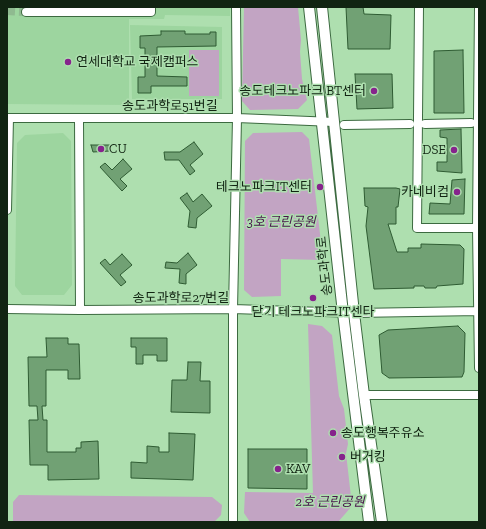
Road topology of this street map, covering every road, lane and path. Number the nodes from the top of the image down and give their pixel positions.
1 (151, 7) edge
2 (236, 7) edge
3 (309, 7) edge
4 (322, 7) edge
5 (419, 7) edge
6 (479, 7) edge
7 (26, 12) tunnel mouth
8 (8, 118) edge
9 (79, 118) junction
10 (237, 118) junction
11 (322, 121) junction
12 (334, 122) junction
13 (471, 123) dead end
14 (410, 124) dead end
15 (425, 124) dead end
16 (344, 125) dead end
17 (7, 210) edge
18 (478, 228) edge
19 (7, 309) edge
20 (233, 309) junction
21 (80, 310) junction
22 (479, 311) edge
23 (343, 312) junction
24 (354, 313) junction
25 (479, 368) edge
26 (364, 395) junction
27 (479, 395) edge
28 (233, 522) edge
29 (369, 522) edge
30 (382, 522) edge

1 - 7 street
2 - 10 street
3 - 11 main road, 송도과학로
4 - 12 main road, 송도과학로
5 - 18 street
6 - 18 street
8 - 9 street, 송도과학로51번길
8 - 17 street
9 - 10 street, 송도과학로51번길
9 - 21 street
10 - 11 street, 송도과학로51번길
10 - 20 street
11 - 12 street, 송도과학로51번길
11 - 23 main road, 송도과학로
12 - 24 main road, 송도과학로
13 - 15 street
14 - 16 street
18 - 22 street
19 - 21 street, 송도과학로27번길
20 - 21 street, 송도과학로27번길
20 - 23 street, 송도과학로27번길
20 - 28 street
22 - 24 street, 송도과학로27번길
22 - 25 street
23 - 24 street, 송도과학로27번길
23 - 29 main road, 송도과학로
24 - 26 main road, 송도과학로
26 - 27 street
26 - 30 main road, 송도과학로

